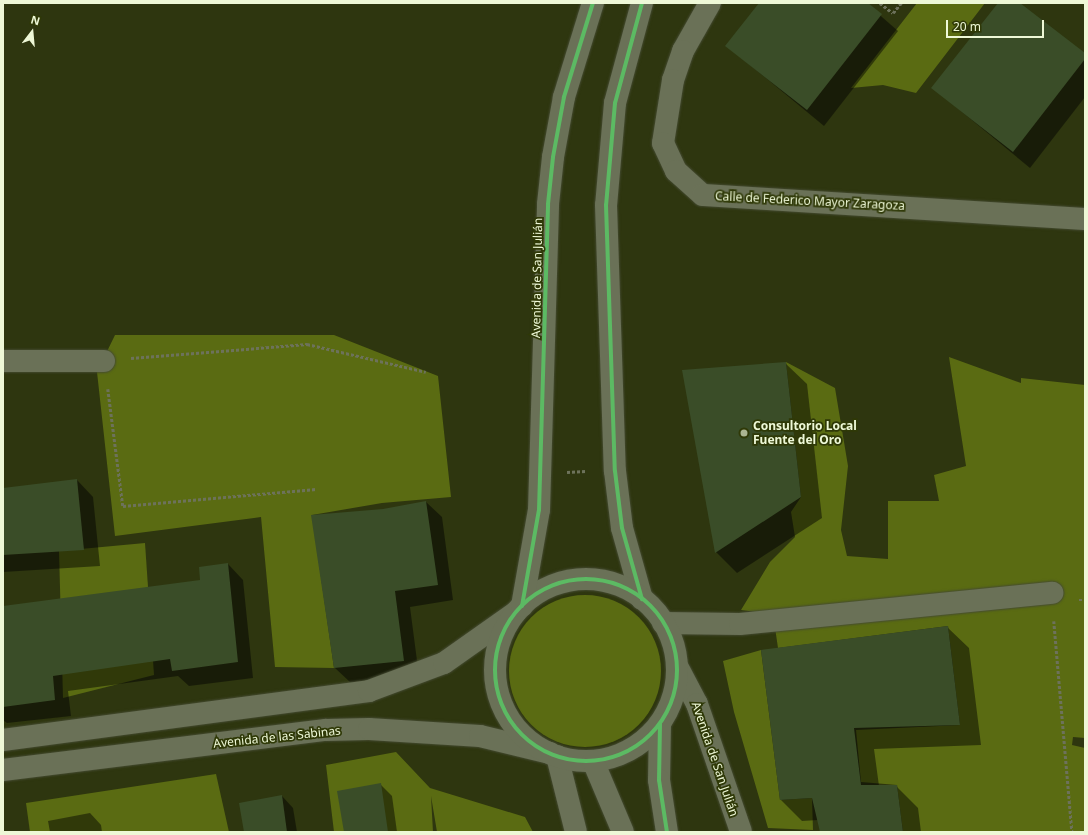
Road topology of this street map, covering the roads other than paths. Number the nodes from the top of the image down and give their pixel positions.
1 (593, 3) edge
2 (642, 3) edge
3 (710, 3) edge
4 (1085, 219) edge
5 (3, 361) edge
6 (104, 361) road end
7 (1052, 593) road end
8 (642, 599) junction
9 (519, 609) junction
10 (663, 623) junction
11 (677, 666) junction
12 (660, 724) junction
13 (3, 740) edge
14 (554, 755) junction
15 (593, 761) junction
16 (3, 770) edge
17 (576, 832) edge
18 (623, 832) edge
19 (667, 832) edge
20 (741, 832) edge

1 - 9 street, Avenida de San Julián
2 - 8 street
3 - 4 street, Calle de Federico Mayor Zaragoza
5 - 6 street
7 - 10 street
8 - 9 street
8 - 10 street
9 - 13 street
9 - 14 street, Avenida de San Julián
10 - 11 street
11 - 12 street
11 - 20 street, Avenida de San Julián
12 - 15 street, Avenida de las Sabinas
12 - 19 street
14 - 15 street, Avenida de las Sabinas
14 - 16 street, Avenida de las Sabinas
14 - 17 street
15 - 18 street

